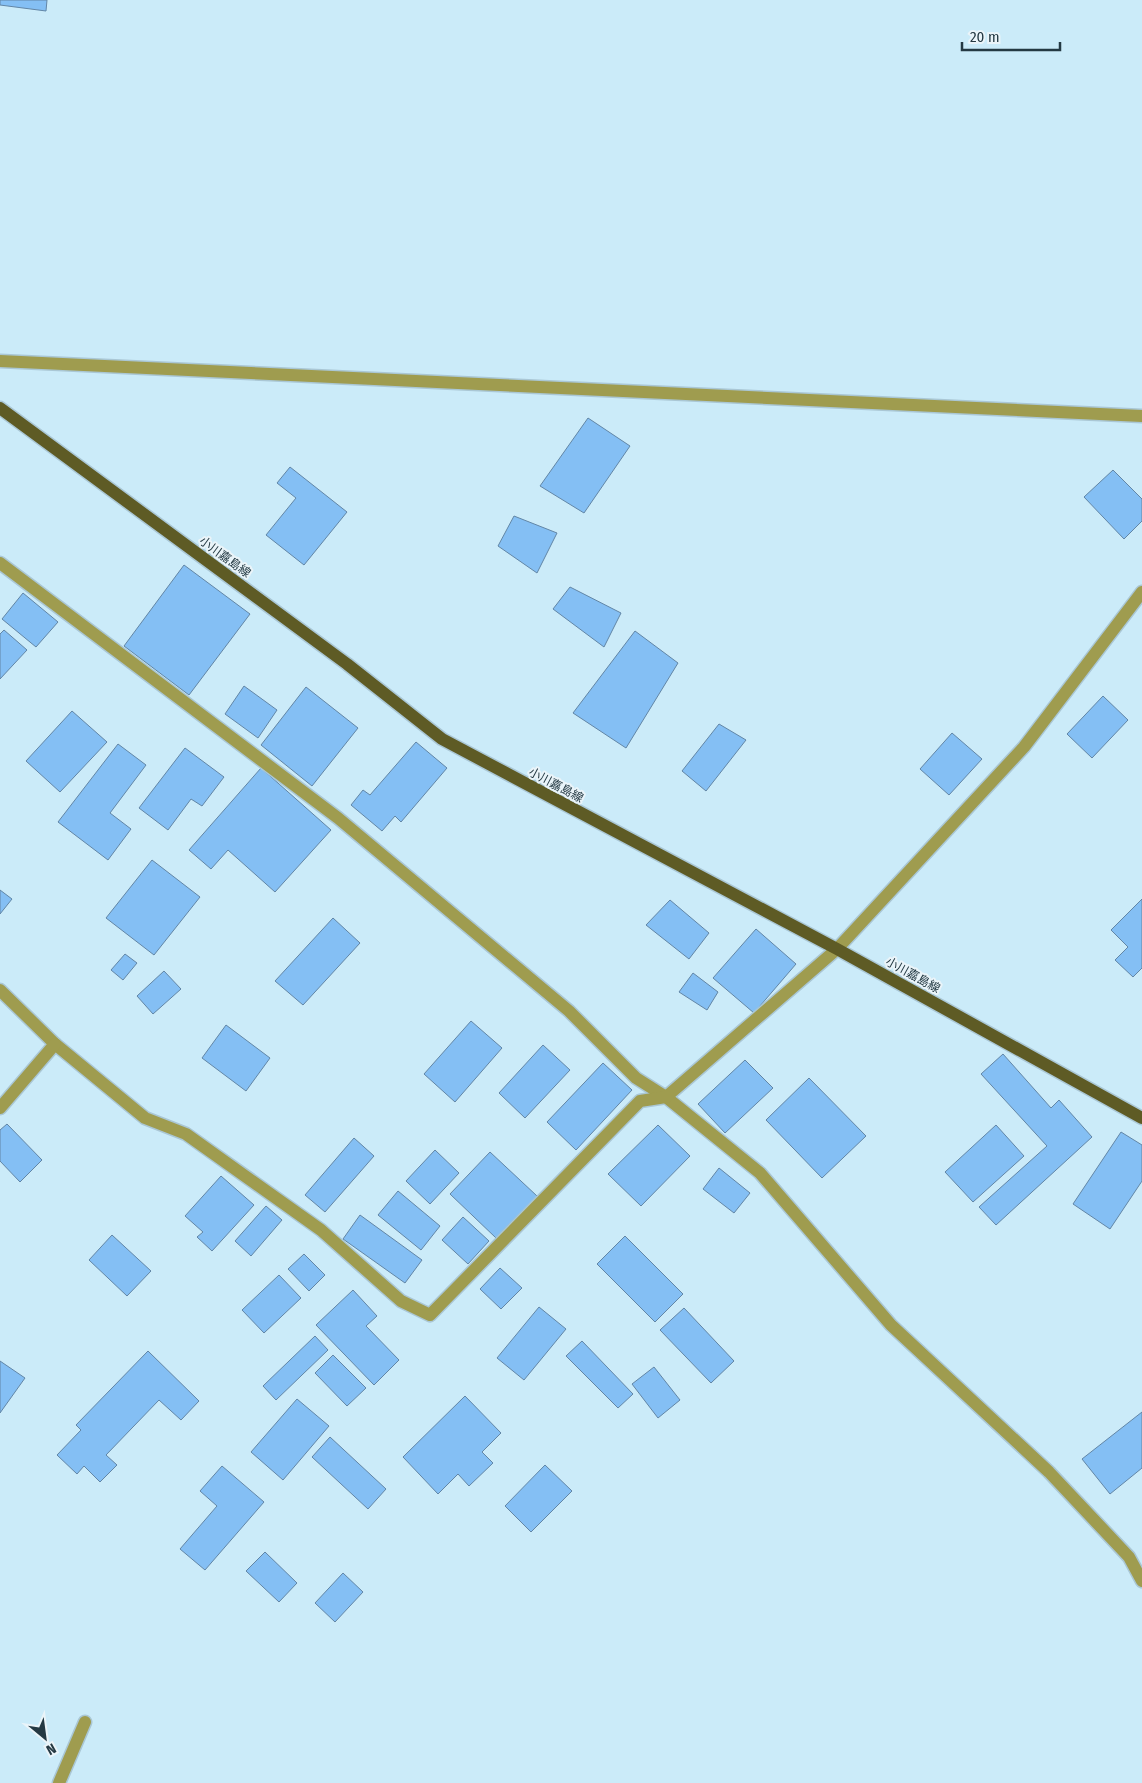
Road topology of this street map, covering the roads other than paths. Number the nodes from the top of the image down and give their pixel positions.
1 (0, 361) edge
2 (0, 408) edge
3 (1142, 416) edge
4 (0, 563) edge
5 (1142, 592) edge
6 (837, 949) junction
7 (0, 990) edge
8 (55, 1044) junction
9 (666, 1097) junction
10 (0, 1108) edge
11 (1142, 1118) edge
12 (1142, 1582) edge
13 (85, 1722) dead end
14 (59, 1783) edge

1 - 3 street
2 - 6 main road, 小川嘉島線
4 - 9 street
5 - 6 street
6 - 9 street
6 - 11 main road, 小川嘉島線
7 - 8 street
8 - 9 street
8 - 10 street
9 - 12 street
13 - 14 street

